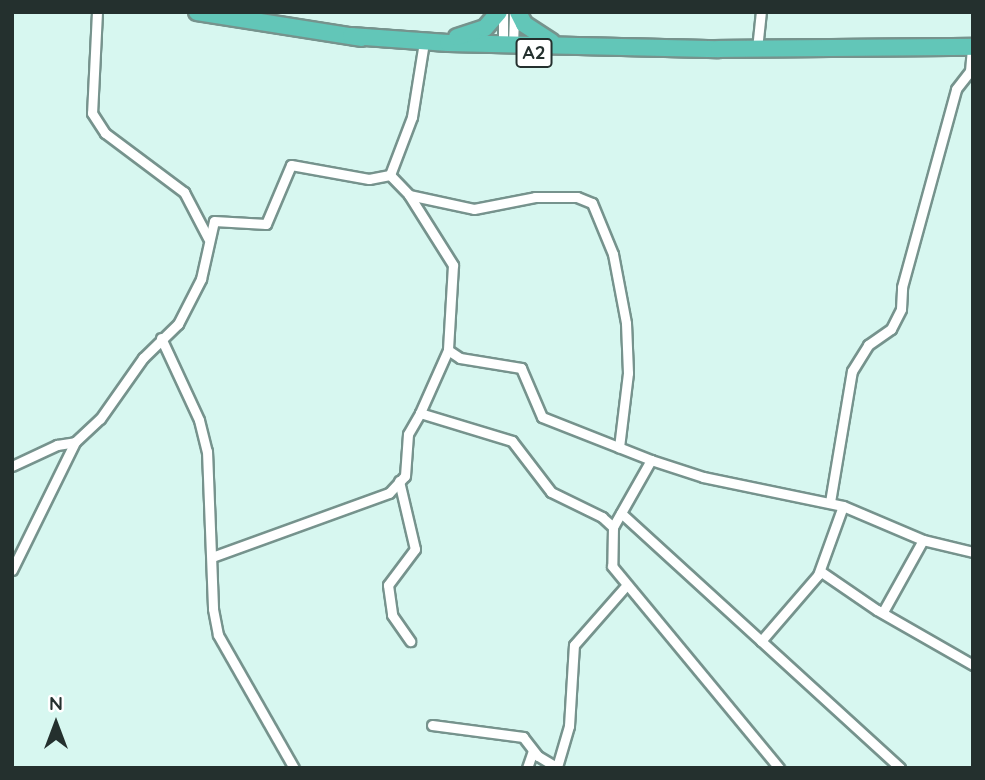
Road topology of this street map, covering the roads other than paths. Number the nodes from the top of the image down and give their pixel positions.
1 (97, 12) edge
2 (197, 12) edge
3 (501, 12) edge
4 (516, 12) edge
5 (761, 12) edge
6 (555, 44) junction
7 (423, 45) junction
8 (972, 47) edge
9 (508, 48) junction
10 (719, 49) junction
11 (757, 49) junction
12 (390, 175) junction
13 (409, 195) junction
14 (208, 238) junction
15 (161, 338) junction
16 (448, 350) junction
17 (420, 414) junction
18 (75, 442) junction
19 (619, 447) junction
20 (651, 460) junction
21 (12, 466) edge
22 (400, 481) junction
23 (830, 502) junction
24 (843, 506) junction
25 (621, 513) junction
26 (613, 527) junction
27 (923, 540) junction
28 (973, 552) edge
29 (212, 557) junction
30 (12, 570) edge
31 (820, 571) junction
32 (625, 587) junction
33 (884, 610) junction
34 (410, 641) dead end
35 (761, 641) junction
36 (973, 665) edge
37 (432, 725) dead end
38 (533, 751) junction
39 (294, 768) edge
40 (527, 768) edge
41 (558, 768) edge
42 (779, 768) edge
43 (900, 768) edge

1 - 14 street
2 - 7 highway, A2
3 - 7 highway
3 - 9 street
4 - 6 highway
4 - 9 street
5 - 11 street
6 - 9 highway, A2
6 - 10 highway, A2
7 - 9 highway, A2
7 - 12 street
8 - 11 highway, A2
8 - 23 street
9 - 10 highway, A2
10 - 11 highway, A2
12 - 13 street
12 - 14 street
13 - 16 street
13 - 19 street
14 - 15 street
15 - 18 street
15 - 29 street
16 - 17 street
16 - 19 street
17 - 22 street
17 - 26 street
18 - 21 street
18 - 30 street
19 - 20 street
20 - 23 street
20 - 25 street
22 - 29 street
22 - 34 street
23 - 24 street
24 - 27 street
24 - 31 street
25 - 26 street
25 - 35 street
26 - 32 street
27 - 28 street
27 - 33 street
29 - 39 street
31 - 33 street
31 - 35 street
32 - 41 street
32 - 42 street
33 - 36 street
35 - 43 street
37 - 38 street
38 - 40 street
38 - 41 street

